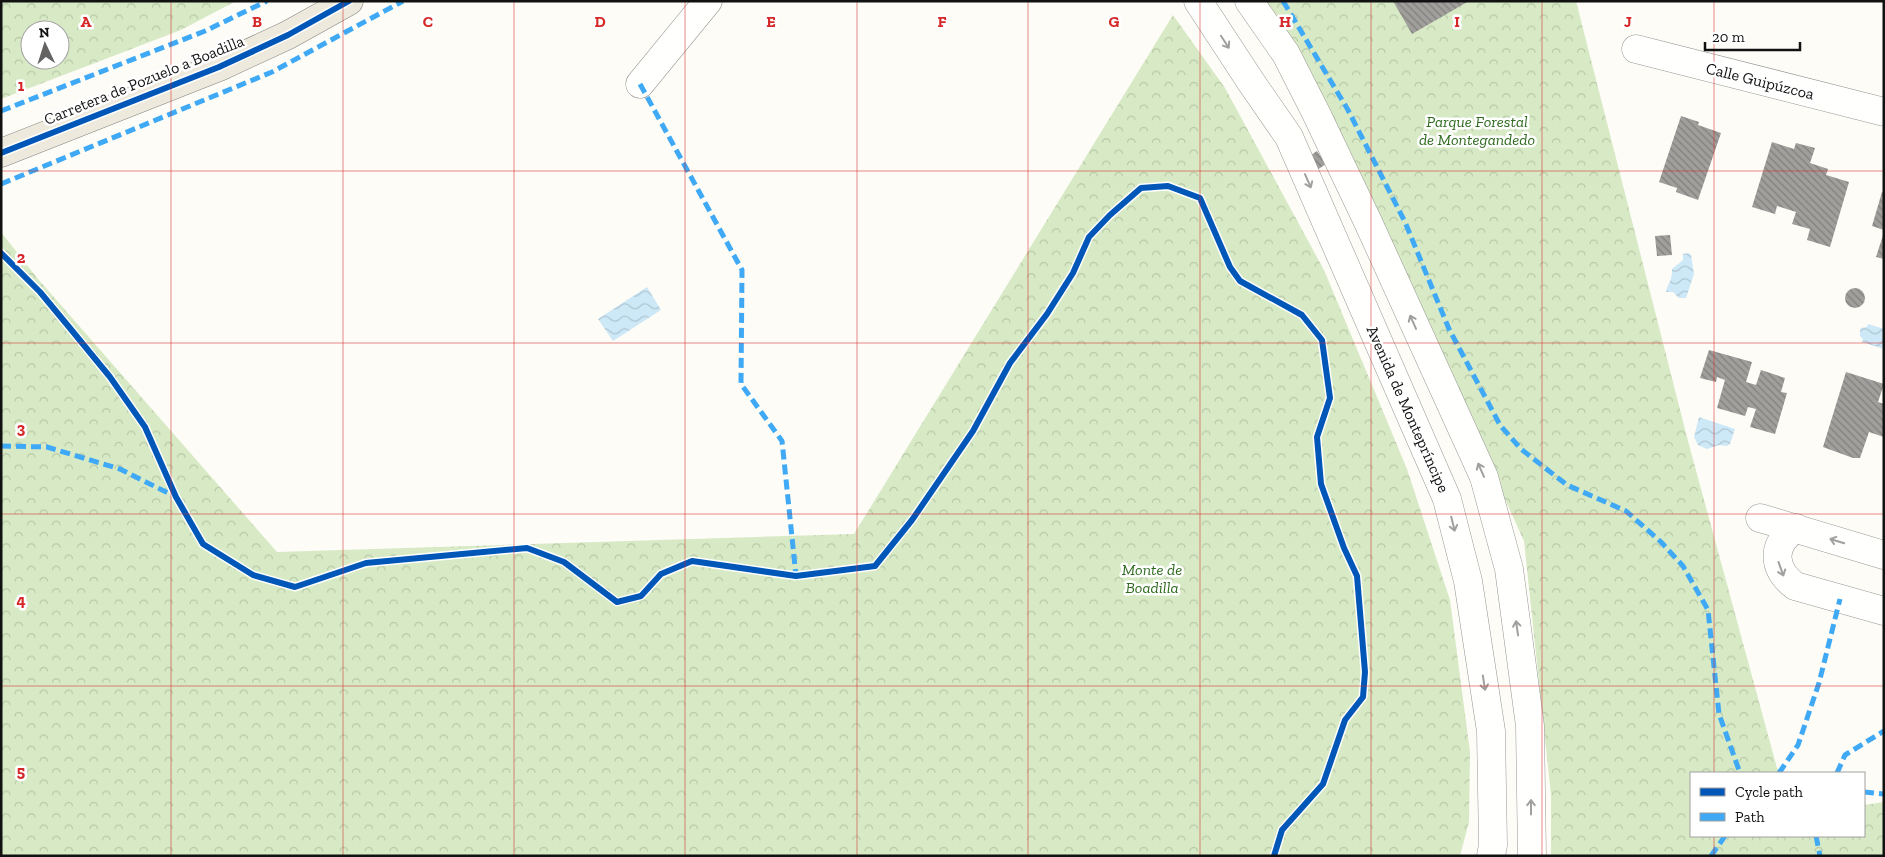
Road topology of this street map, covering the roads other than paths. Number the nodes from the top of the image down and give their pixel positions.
1 (349, 1) edge
2 (708, 1) edge
3 (1198, 1) edge
4 (1249, 1) edge
5 (1636, 49) dead end
6 (640, 84) dead end
7 (1884, 112) edge
8 (1, 153) edge
9 (1760, 518) dead end
10 (1796, 528) junction
11 (1884, 555) edge
12 (1884, 611) edge
13 (1491, 856) edge
14 (1532, 856) edge

1 - 8 main road, Carretera de Pozuelo a Boadilla
2 - 6 street
3 -> 13 street, Avenida de Montepríncipe
14 -> 4 street
5 - 7 street, Calle Guipúzcoa
9 - 10 street
11 -> 10 street
10 -> 12 street

